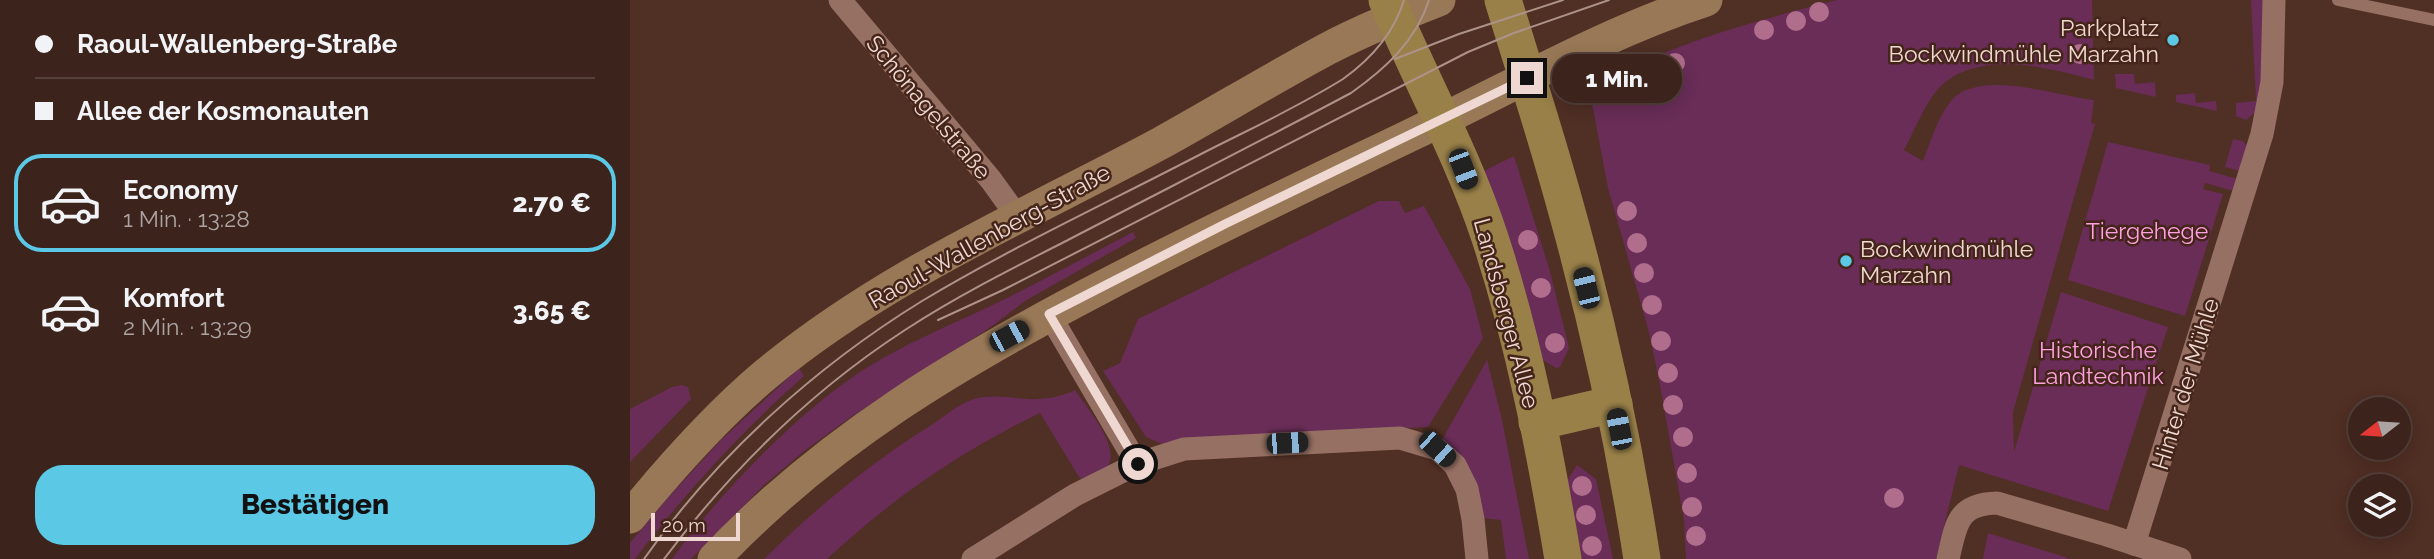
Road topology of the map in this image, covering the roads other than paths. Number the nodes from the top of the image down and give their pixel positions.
1 (840, 0) edge
2 (1439, 0) edge
3 (1503, 0) edge
4 (1706, 0) edge
5 (2274, 0) edge
6 (2338, 0) edge
7 (1391, 9) edge
8 (2434, 20) edge
9 (1527, 78) junction
10 (1442, 120) junction
11 (1017, 216) junction
12 (1049, 314) junction
13 (1614, 404) junction
14 (1537, 422) junction
15 (1138, 464) junction
16 (630, 517) edge
17 (2134, 544) junction
18 (714, 559) edge
19 (973, 559) edge
20 (1477, 559) edge
21 (1563, 559) edge
22 (1642, 559) edge
23 (1948, 559) edge
24 (2180, 559) edge

1 - 11 street, Schönagelstraße
2 - 7 main road, Raoul-Wallenberg-Straße
3 - 9 main road
4 - 9 main road
5 - 17 street, Hinter der Mühle
6 - 8 lane
7 - 10 main road, Landsberger Allee
7 - 11 main road, Raoul-Wallenberg-Straße
9 - 10 main road
9 - 13 main road
10 - 12 main road
10 - 14 main road, Landsberger Allee
11 - 16 main road, Raoul-Wallenberg-Straße
12 - 15 street
12 - 18 main road
13 - 14 main road
13 - 22 main road
14 - 21 main road, Landsberger Allee
15 - 19 street
15 - 20 street
17 - 23 street
17 - 24 street

